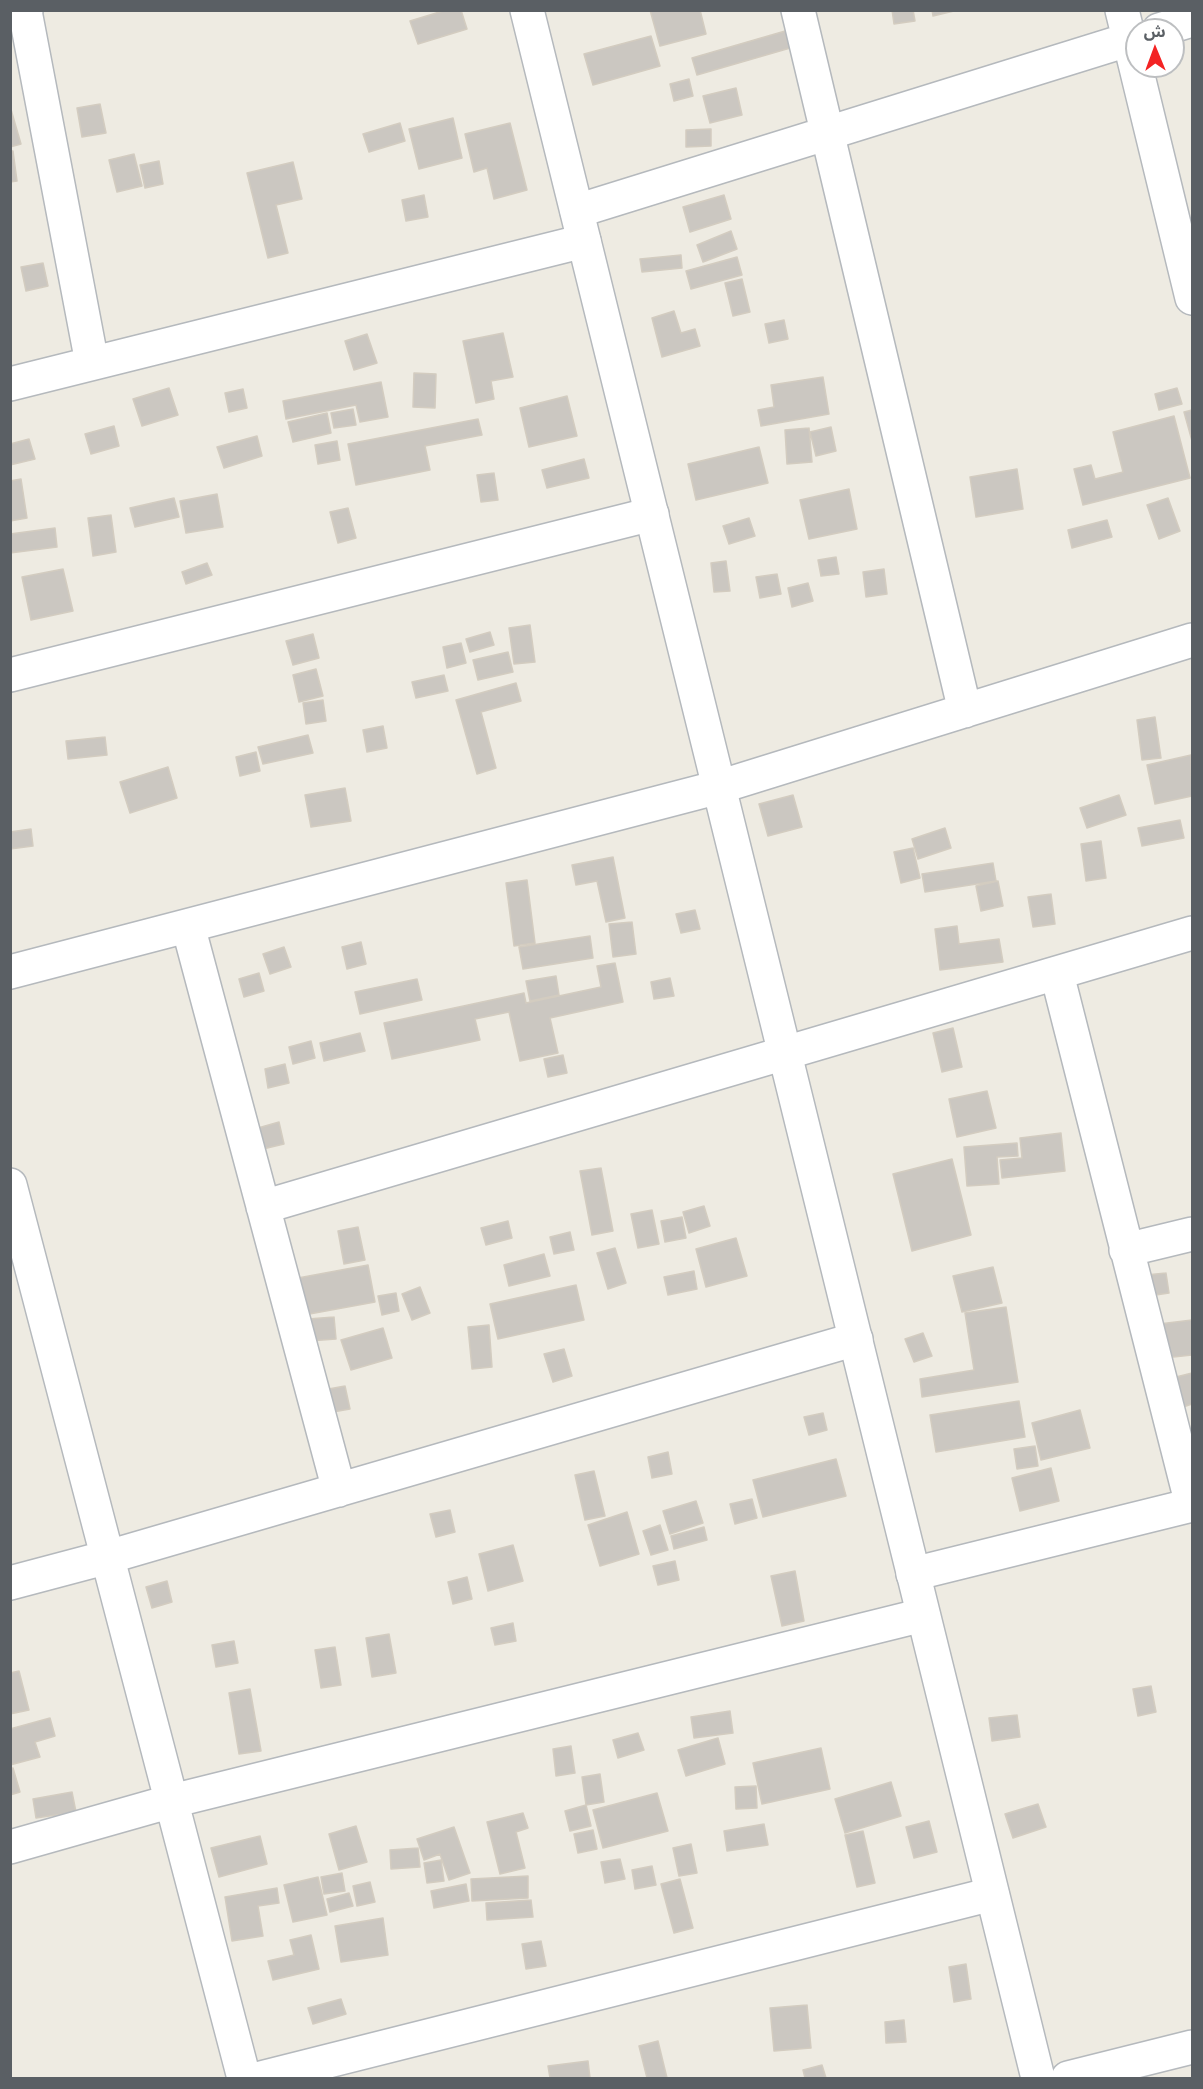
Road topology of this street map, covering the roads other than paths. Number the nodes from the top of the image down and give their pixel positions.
1 (527, 10) edge
2 (798, 10) edge
3 (26, 11) edge
4 (10, 14) edge
5 (1125, 33) edge
6 (1147, 78) edge
7 (827, 132) junction
8 (581, 226) junction
9 (1192, 298) edge
10 (92, 363) junction
11 (10, 384) edge
12 (652, 514) junction
13 (1192, 640) edge
14 (10, 675) edge
15 (965, 711) junction
16 (719, 787) junction
17 (188, 926) junction
18 (1192, 933) edge
19 (10, 972) edge
20 (1057, 974) junction
21 (785, 1055) junction
22 (10, 1185) edge
23 (263, 1207) junction
24 (1192, 1234) edge
25 (1126, 1250) junction
26 (22, 1274) edge
27 (856, 1339) junction
28 (339, 1490) junction
29 (1192, 1505) edge
30 (108, 1557) junction
31 (913, 1574) junction
32 (10, 1583) edge
33 (923, 1615) junction
34 (172, 1801) junction
35 (10, 1847) edge
36 (992, 1894) junction
37 (1192, 2047) edge
38 (244, 2079) edge
39 (261, 2079) edge
40 (1038, 2079) edge
41 (1068, 2079) edge

1 - 8 street
2 - 7 street
3 - 4 street
3 - 10 street
5 - 7 street
6 - 9 street
7 - 8 street
7 - 15 street
8 - 10 street
8 - 12 street
10 - 11 street
12 - 14 street
12 - 16 street
13 - 15 street
15 - 16 street
16 - 17 street
16 - 21 street
17 - 19 street
17 - 23 street
18 - 20 street
20 - 21 street
20 - 25 street
21 - 23 street
21 - 27 street
22 - 26 street
23 - 28 street
24 - 25 street
25 - 29 street
26 - 30 street
27 - 28 street
27 - 31 street
28 - 30 street
29 - 31 street
30 - 32 street
30 - 34 street
31 - 33 street
33 - 34 street
33 - 36 street
34 - 35 street
34 - 38 street
36 - 39 street
36 - 40 street
37 - 41 street

